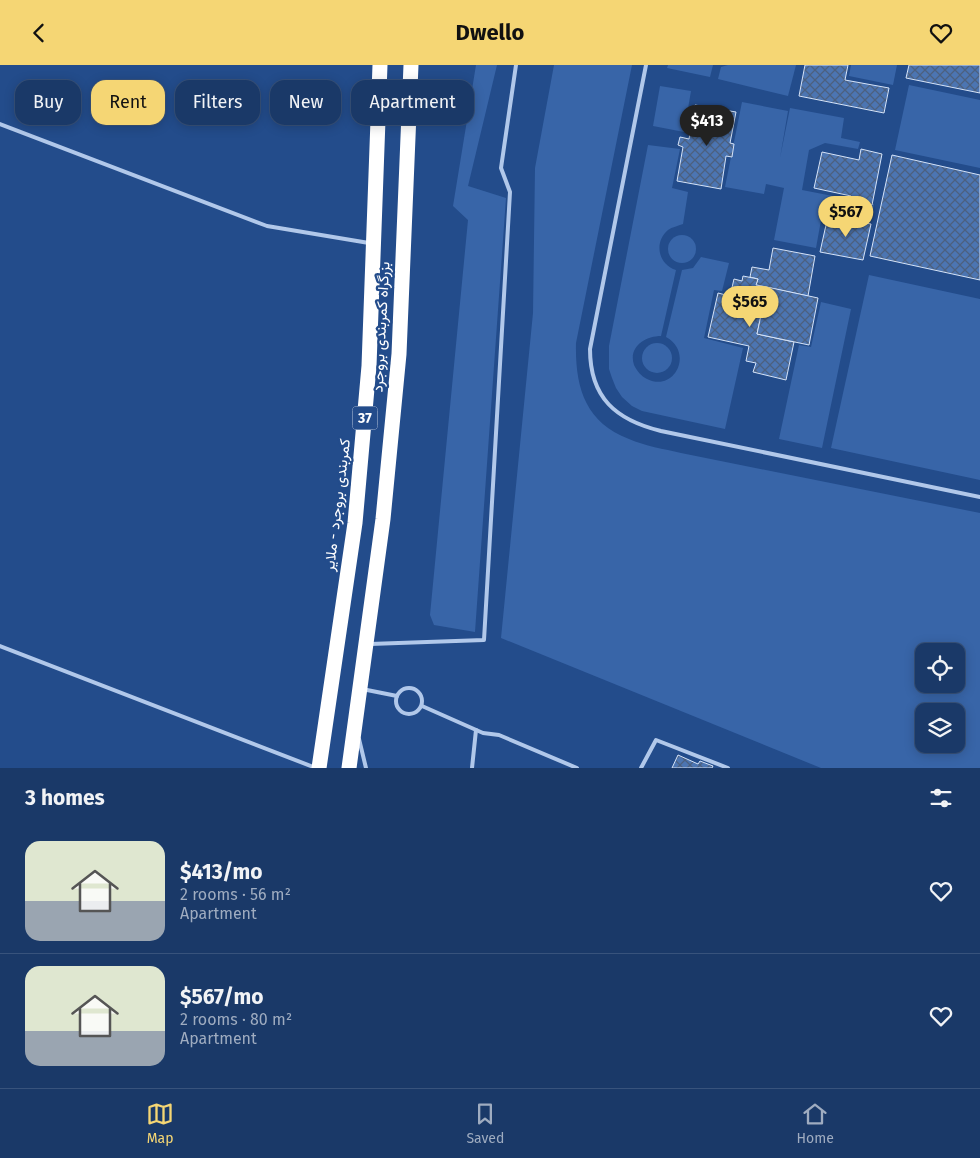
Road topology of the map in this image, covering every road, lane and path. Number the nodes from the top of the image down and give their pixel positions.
1 (380, 65) edge
2 (411, 65) edge
3 (516, 65) edge
4 (646, 65) edge
5 (0, 124) edge
6 (374, 244) junction
7 (980, 497) edge
8 (366, 645) junction
9 (0, 646) edge
10 (360, 689) junction
11 (397, 696) junction
12 (422, 706) junction
13 (355, 724) junction
14 (476, 730) junction
15 (318, 768) edge
16 (349, 768) edge
17 (366, 768) edge
18 (472, 768) edge
19 (578, 768) edge
20 (641, 768) edge
21 (728, 768) edge

1 - 6 highway, کمربندی بروجرد - ملایر / 37
2 - 8 highway, بزرگراه کمربندی بروجرد / 37
3 - 8 lane
4 - 7 lane
5 - 6 lane
6 - 15 highway, کمربندی بروجرد - ملایر / 37
8 - 10 highway, بزرگراه کمربندی بروجرد / 37
9 - 15 lane
10 - 11 lane
10 - 13 highway, بزرگراه کمربندی بروجرد / 37
11 - 12 lane
11 - 12 lane
12 - 14 lane
13 - 16 highway, بزرگراه کمربندی بروجرد / 37
13 - 17 lane
14 - 18 lane
14 - 19 lane
20 - 21 lane

